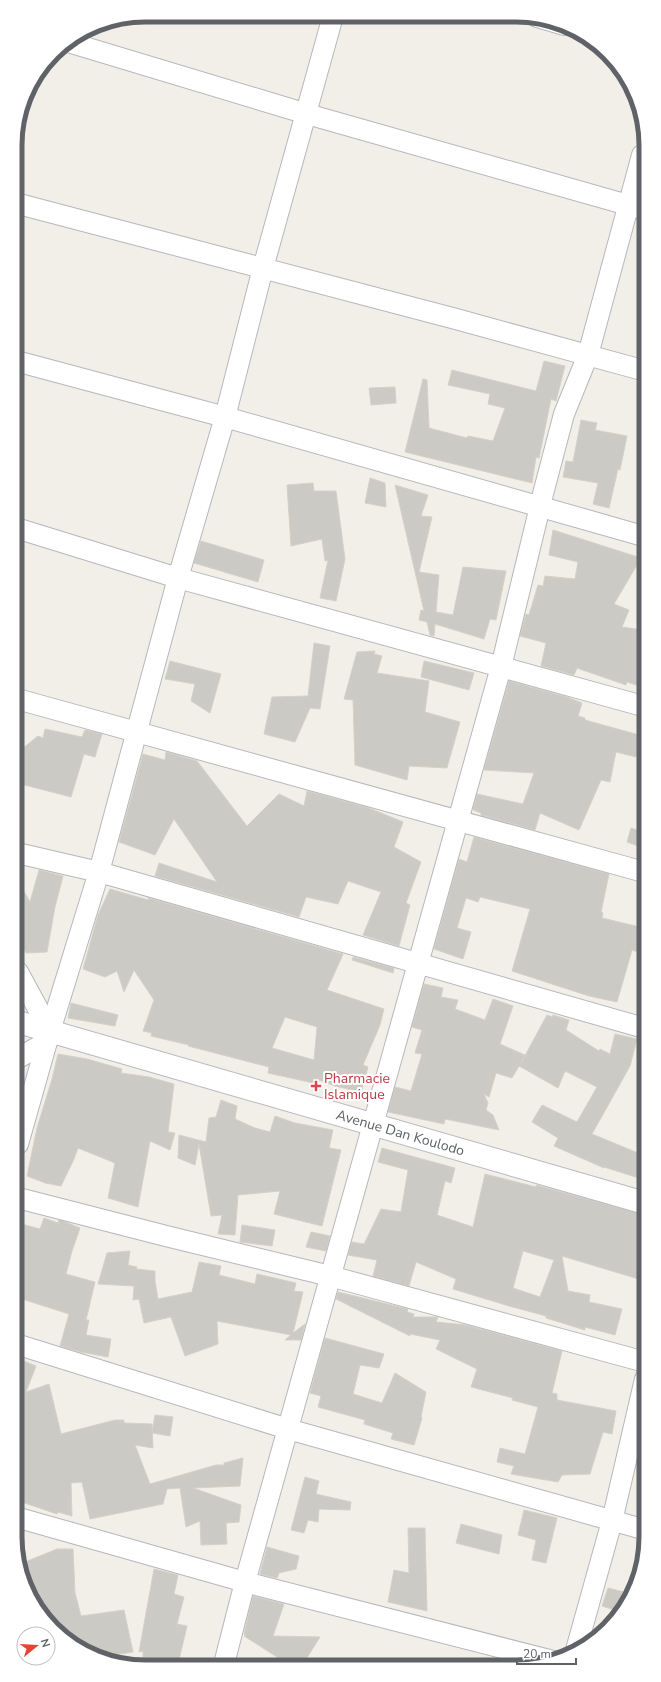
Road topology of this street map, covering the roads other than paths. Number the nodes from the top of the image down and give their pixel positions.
1 (331, 22) edge
2 (75, 44) edge
3 (306, 114) junction
4 (639, 177) edge
5 (22, 204) edge
6 (635, 207) edge
7 (263, 268) junction
8 (588, 355) junction
9 (22, 363) edge
10 (639, 369) edge
11 (225, 417) junction
12 (540, 507) junction
13 (22, 530) edge
14 (639, 535) edge
15 (178, 578) junction
16 (501, 667) junction
17 (22, 700) edge
18 (639, 705) edge
19 (137, 732) junction
20 (457, 821) junction
21 (22, 854) edge
22 (639, 871) edge
23 (99, 872) junction
24 (418, 962) junction
25 (22, 980) edge
26 (22, 1024) edge
27 (639, 1027) edge
28 (49, 1037) junction
29 (22, 1055) edge
30 (373, 1125) junction
31 (22, 1130) edge
32 (22, 1199) edge
33 (639, 1201) edge
34 (330, 1276) junction
35 (22, 1346) edge
36 (639, 1360) edge
37 (639, 1405) edge
38 (288, 1429) junction
39 (22, 1519) edge
40 (612, 1521) junction
41 (639, 1528) edge
42 (245, 1582) junction
43 (578, 1642) edge
44 (540, 1658) edge
45 (225, 1660) edge

1 - 3 street
2 - 3 street
3 - 6 street
3 - 7 street
4 - 6 street
5 - 7 street
6 - 8 street
7 - 8 street
7 - 11 street
8 - 10 street
8 - 12 street
9 - 11 street
11 - 12 street
11 - 15 street
12 - 14 street
12 - 16 street
13 - 15 street
15 - 16 street
15 - 19 street
16 - 18 street
16 - 20 street
17 - 19 street
19 - 20 street
19 - 23 street
20 - 22 street
20 - 24 street
21 - 23 street
23 - 24 street
23 - 28 street
24 - 27 street
24 - 30 street
25 - 28 street
26 - 28 street, Avenue Dan Koulodo
28 - 29 street
28 - 30 street, Avenue Dan Koulodo
28 - 31 street
30 - 33 street, Avenue Dan Koulodo
30 - 34 street
32 - 34 street
34 - 36 street
34 - 38 street
35 - 38 street
37 - 40 street
38 - 40 street
38 - 42 street
39 - 42 street
40 - 41 street
40 - 43 street
42 - 44 street
42 - 45 street

